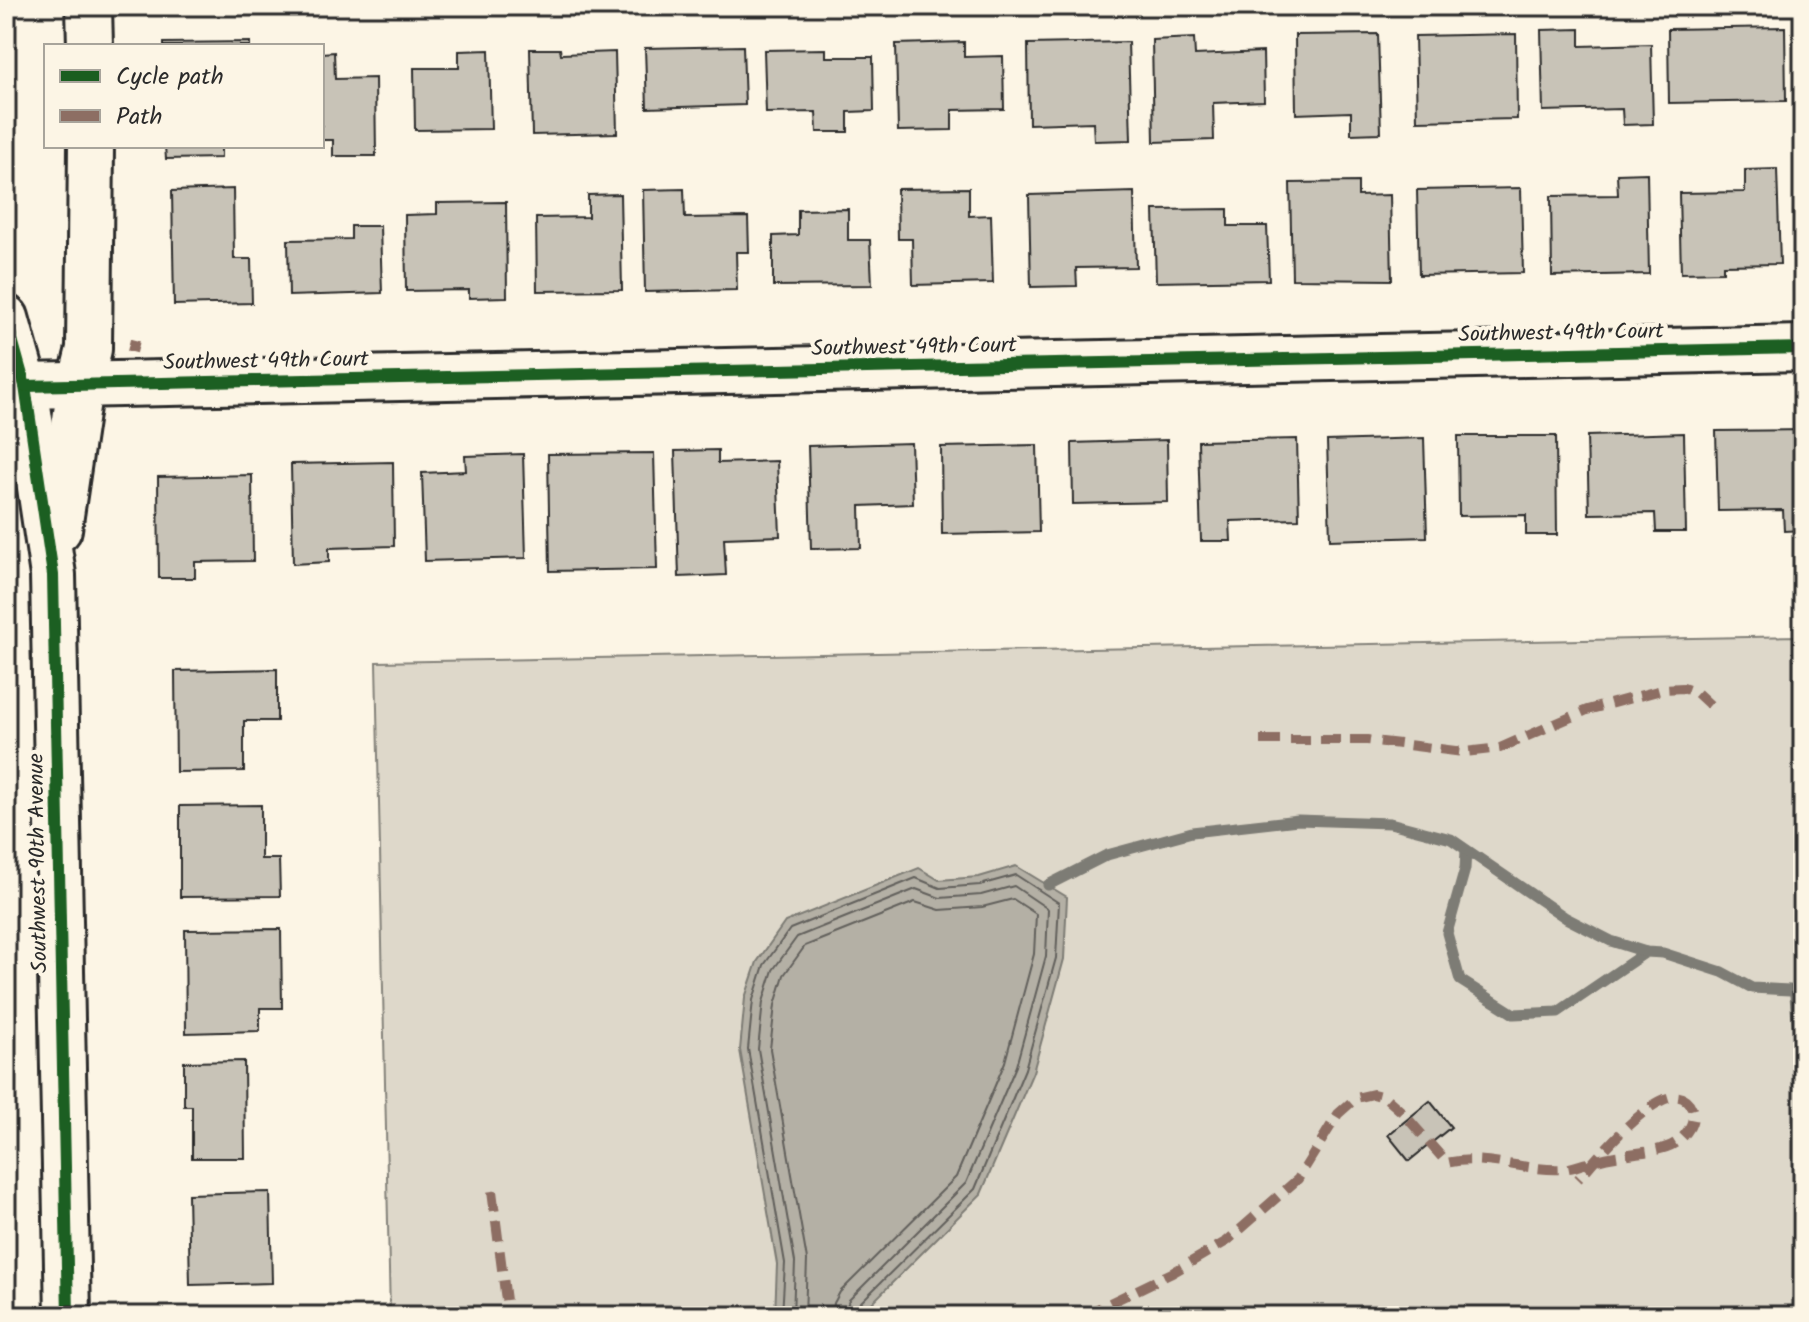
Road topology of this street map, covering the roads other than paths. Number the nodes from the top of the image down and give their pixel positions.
1 (89, 6) edge
2 (90, 44) edge
3 (91, 148) edge
4 (6, 318) edge
5 (1803, 348) edge
6 (25, 386) junction
7 (80, 386) junction
8 (53, 575) junction
9 (68, 1316) edge

1 - 2 street
3 - 7 street, Southwest 90th Avenue
4 - 6 street, Southwest 90th Avenue
5 - 7 street, Southwest 49th Court
6 - 7 street, Southwest 49th Court
6 - 8 street, Southwest 90th Avenue
7 - 8 street, Southwest 90th Avenue
8 - 9 street, Southwest 90th Avenue

